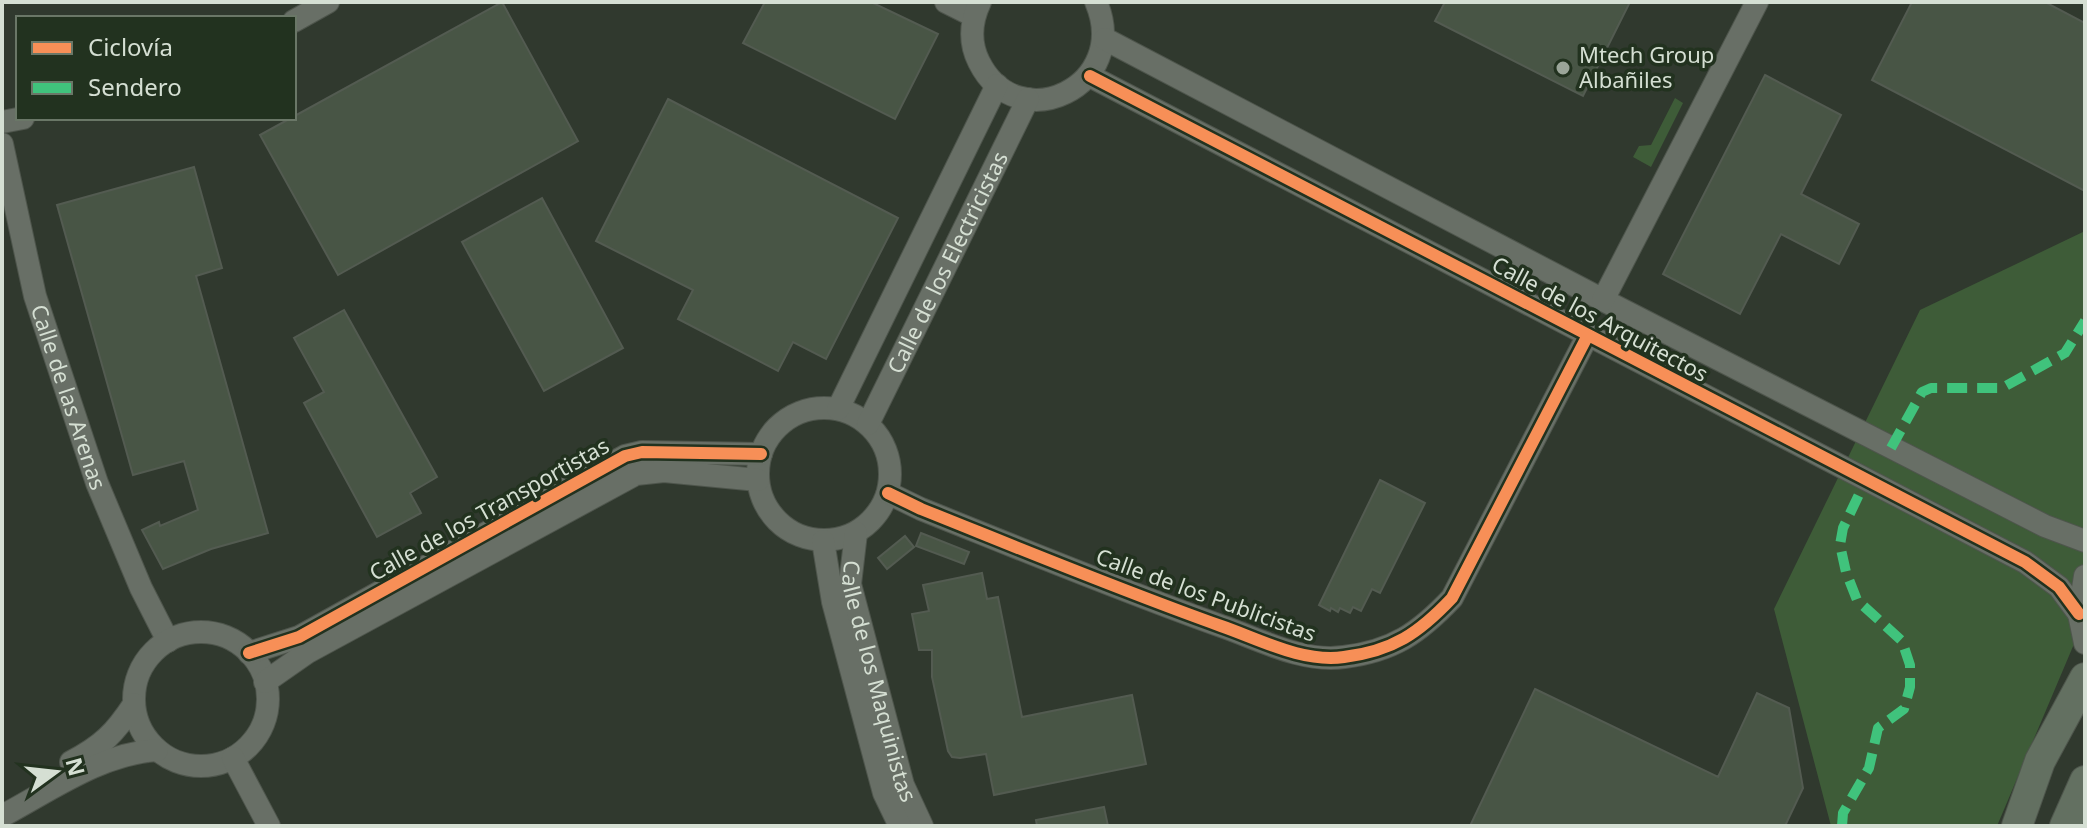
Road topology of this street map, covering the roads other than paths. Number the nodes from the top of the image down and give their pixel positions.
1 (328, 2) edge
2 (946, 2) edge
3 (1096, 2) edge
4 (1757, 2) edge
5 (977, 9) edge
6 (296, 20) edge
7 (1105, 39) junction
8 (1090, 76) junction
9 (997, 85) junction
10 (1028, 99) junction
11 (2, 144) edge
12 (1603, 300) junction
13 (1588, 335) junction
14 (838, 409) junction
15 (868, 424) junction
16 (761, 454) junction
17 (758, 480) junction
18 (888, 493) junction
19 (856, 533) junction
20 (823, 541) junction
21 (2085, 541) edge
22 (2085, 576) edge
23 (2079, 614) junction
24 (168, 641) junction
25 (2085, 643) edge
26 (249, 653) junction
27 (2085, 678) edge
28 (265, 682) junction
29 (134, 704) junction
30 (157, 750) junction
31 (233, 758) junction
32 (2085, 781) edge
33 (2, 799) edge
34 (2, 816) edge
35 (269, 826) edge
36 (900, 826) edge
37 (922, 826) edge
38 (2017, 826) edge
39 (2065, 826) edge

1 - 6 street
2 - 5 street
3 - 7 street
4 - 12 street
5 - 9 street
7 - 8 street
7 - 12 street, Calle de los Arquitectos
8 - 10 street
8 - 13 street, Calle de los Arquitectos
9 - 10 street
9 - 14 street, Calle de los Electricistas
10 - 15 street, Calle de los Electricistas
11 - 24 street, Calle de las Arenas
12 - 21 street, Calle de los Arquitectos
13 - 18 street, Calle de los Publicistas
13 - 23 street, Calle de los Arquitectos
14 - 15 street
14 - 16 street
15 - 18 street
16 - 17 street
16 - 26 street, Calle de los Transportistas
17 - 20 street
17 - 28 street, Calle de los Transportistas
18 - 19 street
19 - 20 street
19 - 37 street, Calle de los Maquinistas
20 - 36 street, Calle de los Maquinistas
22 - 23 street
23 - 25 street
24 - 26 street
24 - 29 street
26 - 28 street
27 - 38 highway
28 - 31 street
29 - 30 street
29 - 33 street
30 - 31 street
30 - 34 street
31 - 35 street
32 - 39 highway

